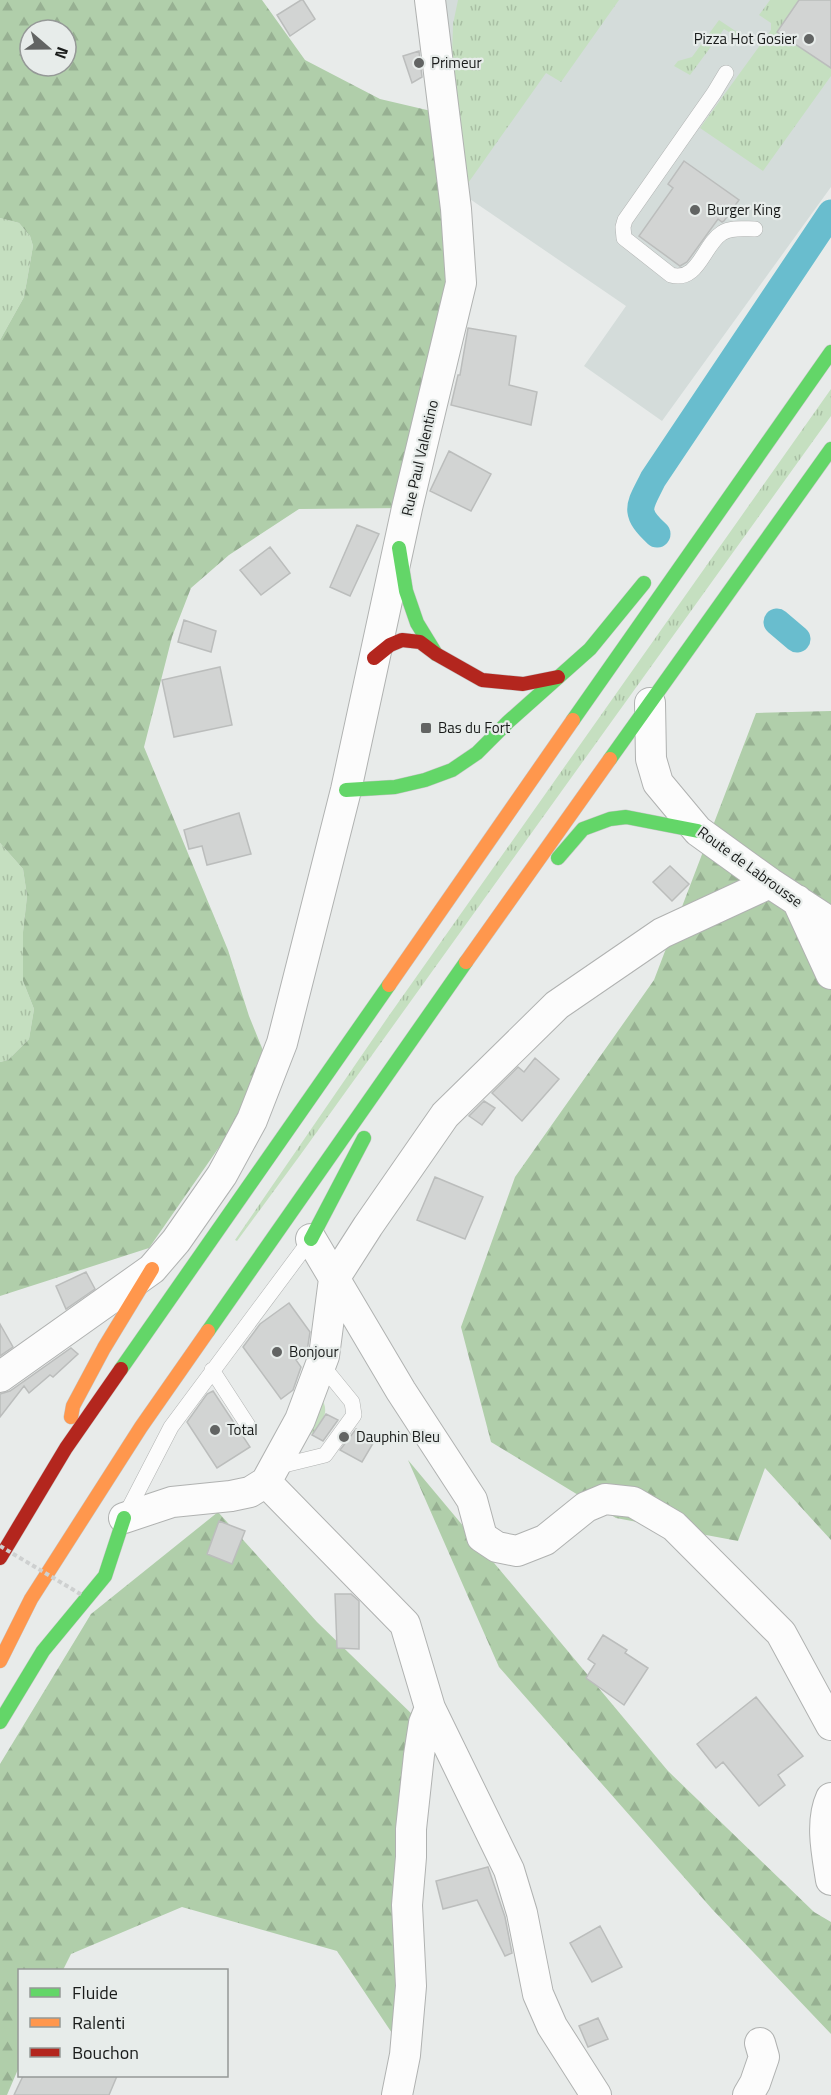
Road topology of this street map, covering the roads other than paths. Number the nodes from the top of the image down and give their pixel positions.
1 (430, 0) edge
2 (726, 72) dead end
3 (755, 230) dead end
4 (831, 352) edge
5 (778, 426) junction
6 (831, 449) edge
7 (696, 521) dead end
8 (399, 548) junction
9 (653, 573) dead end
10 (436, 654) junction
11 (374, 658) junction
12 (558, 677) junction
13 (650, 703) junction
14 (346, 790) junction
15 (698, 831) junction
16 (770, 883) junction
17 (797, 900) junction
18 (500, 913) junction
19 (831, 923) edge
20 (831, 974) edge
21 (446, 990) junction
22 (383, 1103) dead end
23 (372, 1124) dead end
24 (311, 1239) junction
25 (152, 1269) junction
26 (334, 1278) junction
27 (321, 1364) junction
28 (212, 1370) junction
29 (0, 1377) edge
30 (249, 1427) dead end
31 (66, 1448) junction
32 (271, 1474) junction
33 (124, 1518) junction
34 (0, 1558) edge
35 (0, 1660) edge
36 (430, 1707) junction
37 (0, 1722) edge
38 (831, 1725) edge
39 (831, 1798) edge
40 (831, 1880) edge
41 (760, 2043) dead end
42 (397, 2095) edge
43 (596, 2095) edge
44 (748, 2095) edge

1 - 8 street, Rue Paul Valentino
2 - 3 lane
4 - 5 highway
5 - 7 highway
5 - 31 highway
6 - 13 highway
8 - 10 highway
8 - 11 street, Rue Paul Valentino
9 - 12 highway
10 - 11 highway
10 - 12 highway
11 - 14 street, Rue Paul Valentino
12 - 14 highway
13 - 15 street, Route de Labrousse
13 - 18 highway
14 - 25 street, Rue Paul Valentino
15 - 16 street, Route de Labrousse
15 - 18 highway
16 - 17 street, Route de Labrousse
16 - 26 street
17 - 19 street, Route de Labrousse
17 - 20 street
18 - 21 highway
21 - 22 highway
21 - 35 highway
23 - 24 highway
24 - 26 street
24 - 28 lane
25 - 29 street, Rue Paul Valentino
25 - 31 highway
26 - 27 street
26 - 38 street
27 - 32 street
27 - 32 lane
28 - 30 lane
28 - 33 lane
31 - 34 highway
32 - 33 street
32 - 36 street
33 - 37 highway
36 - 42 street
36 - 43 street
39 - 40 street
41 - 44 street

